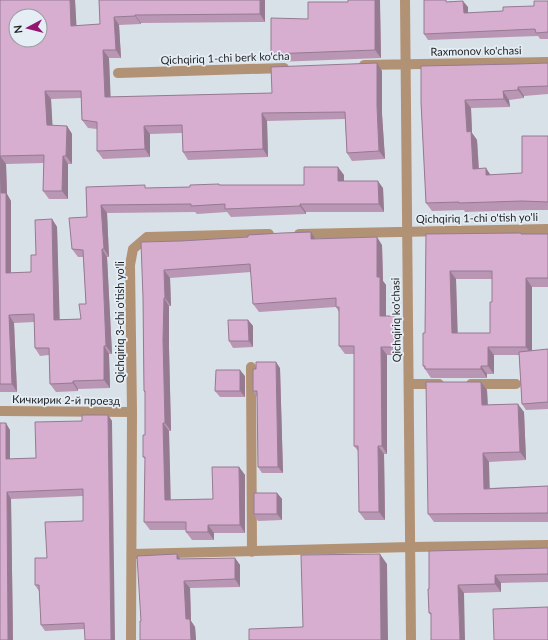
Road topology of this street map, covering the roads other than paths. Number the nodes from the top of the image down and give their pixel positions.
1 (405, 0) edge
2 (548, 62) edge
3 (405, 64) junction
4 (357, 66) edge
5 (293, 68) edge
6 (118, 73) dead end
7 (548, 229) edge
8 (407, 232) junction
9 (251, 367) dead end
10 (409, 384) junction
11 (447, 384) edge
12 (462, 384) edge
13 (516, 384) dead end
14 (0, 411) edge
15 (132, 412) junction
16 (548, 545) edge
17 (411, 547) junction
18 (252, 552) junction
19 (132, 554) junction
20 (131, 640) edge
21 (411, 640) edge

1 - 3 street, Qichqiriq ko'chasi
2 - 3 street, Raxmonov ko'chasi
3 - 4 street
3 - 8 street, Qichqiriq ko'chasi
5 - 6 street, Qichqiriq 1-chi berk ko'cha
7 - 8 street, Qichqiriq 1-chi o'tish yo'li
8 - 10 street, Qichqiriq ko'chasi
8 - 15 street, Qichqiriq 3-chi o'tish yo'li
9 - 18 street
10 - 11 street
10 - 17 street, Qichqiriq ko'chasi
12 - 13 street
14 - 15 street, Кичкирик 2-й проезд
15 - 19 street, Qichqiriq 3-chi o'tish yo'li
16 - 17 street
17 - 18 street
17 - 21 street, Qichqiriq ko'chasi
18 - 19 street
19 - 20 street, Qichqiriq 3-chi o'tish yo'li

